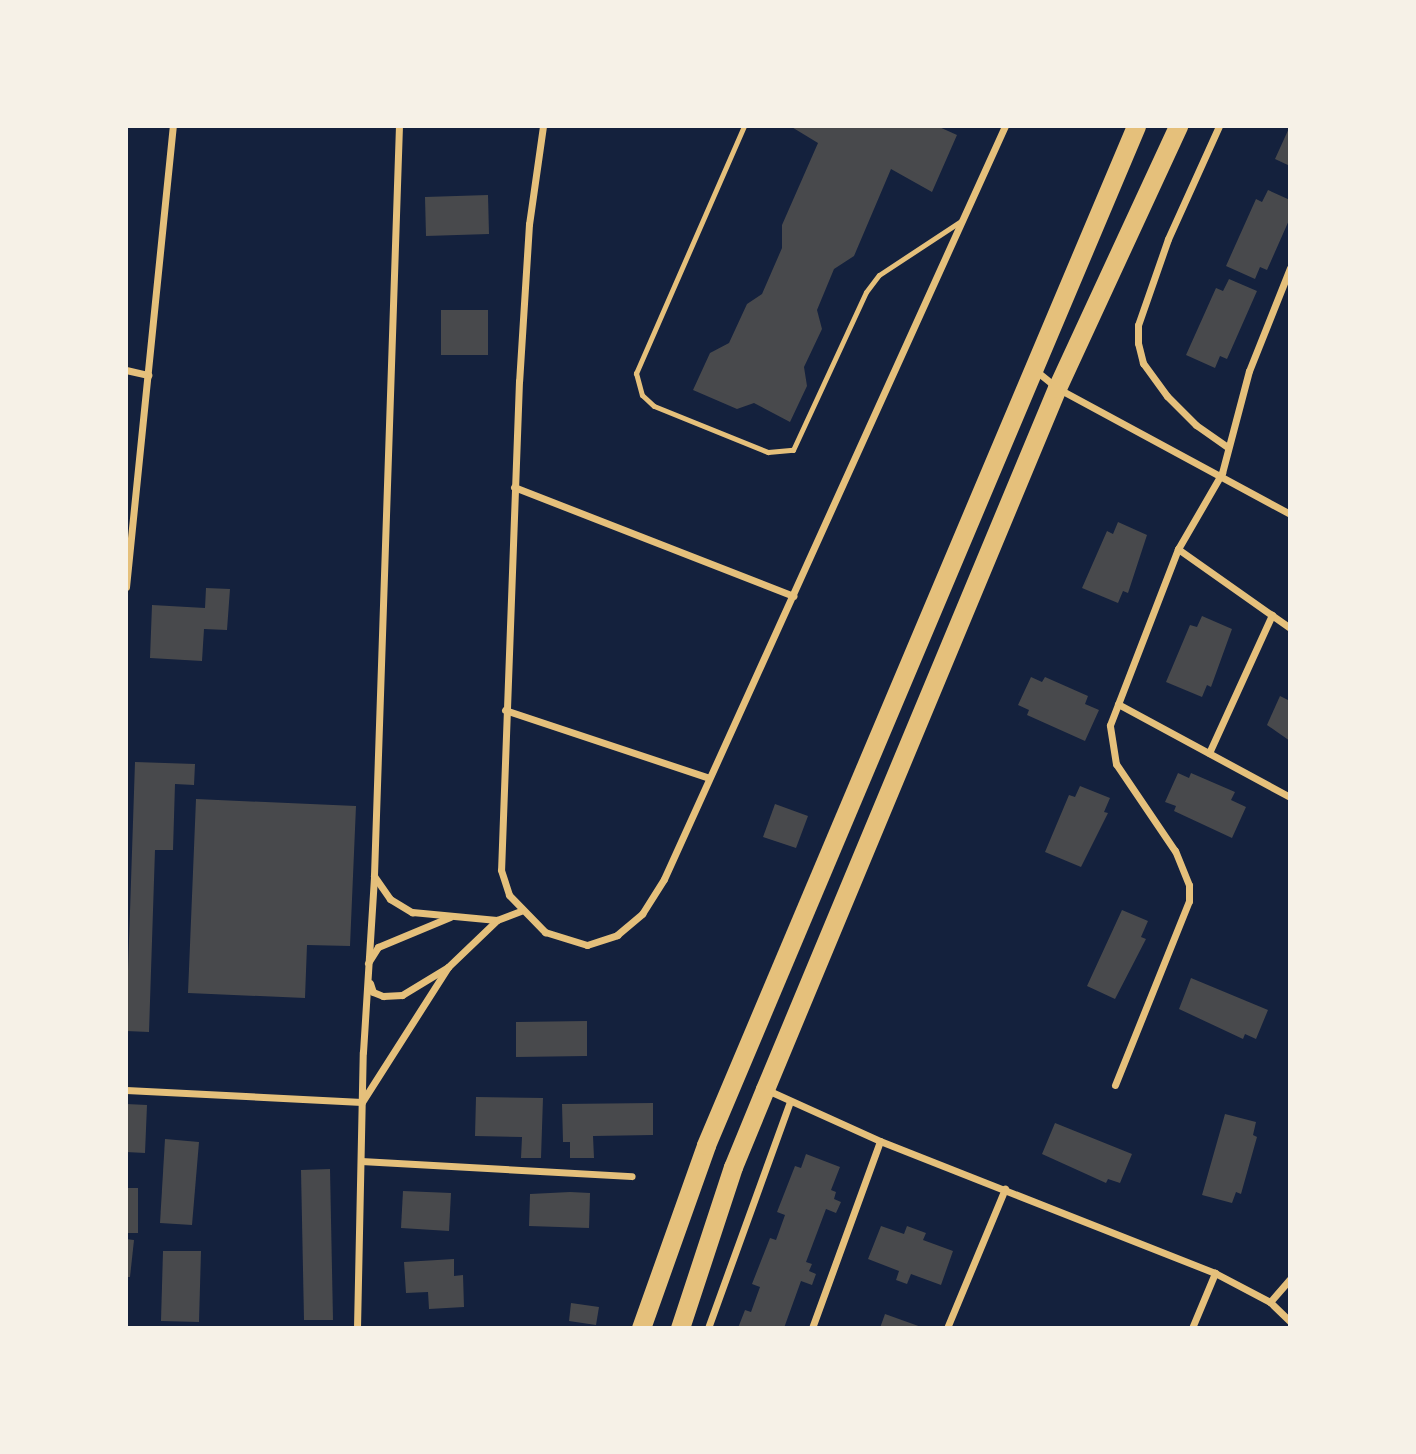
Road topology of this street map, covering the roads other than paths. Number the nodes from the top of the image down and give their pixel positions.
1 (173, 126) edge
2 (399, 126) edge
3 (543, 126) edge
4 (744, 126) edge
5 (1004, 126) edge
6 (1136, 126) edge
7 (1178, 126) edge
8 (1219, 126) edge
9 (964, 220) junction
10 (1290, 268) edge
11 (1032, 367) junction
12 (126, 370) edge
13 (148, 375) junction
14 (1057, 388) junction
15 (1228, 447) junction
16 (1222, 473) junction
17 (514, 487) junction
18 (1290, 513) edge
19 (1178, 549) junction
20 (126, 587) edge
21 (793, 596) junction
22 (1272, 615) junction
23 (1290, 628) edge
24 (1118, 704) junction
25 (505, 710) junction
26 (1209, 753) junction
27 (709, 778) junction
28 (1290, 797) edge
29 (374, 875) junction
30 (521, 911) junction
31 (454, 915) junction
32 (497, 920) junction
33 (368, 963) junction
34 (448, 967) junction
35 (368, 979) junction
36 (1115, 1085) dead end
37 (765, 1089) junction
38 (126, 1090) edge
39 (790, 1101) junction
40 (362, 1102) junction
41 (880, 1141) junction
42 (361, 1161) junction
43 (632, 1175) dead end
44 (1005, 1189) junction
45 (1215, 1273) junction
46 (1290, 1279) edge
47 (1270, 1302) junction
48 (1290, 1321) edge
49 (357, 1328) edge
50 (641, 1328) edge
51 (680, 1328) edge
52 (708, 1328) edge
53 (812, 1328) edge
54 (947, 1328) edge
55 (1192, 1328) edge

1 - 13 street
2 - 29 street
3 - 17 street
4 - 9 lane
5 - 9 street
6 - 11 highway
7 - 14 highway
8 - 15 street
9 - 21 street
10 - 15 street
11 - 14 street
11 - 50 highway
12 - 13 street
13 - 20 street
14 - 16 street
14 - 37 highway
15 - 16 street
16 - 18 street
16 - 19 street
17 - 21 street
17 - 25 street
19 - 22 street
19 - 24 street
21 - 27 street
22 - 23 street
22 - 26 street
24 - 26 street
24 - 36 street
25 - 27 street
25 - 30 street
26 - 28 street
27 - 30 street
29 - 31 street
29 - 33 street
30 - 32 street
31 - 32 street
31 - 33 street
32 - 34 street
33 - 35 street
34 - 35 street
34 - 40 street
35 - 40 street
37 - 39 street
37 - 51 highway
38 - 40 street
39 - 41 street
39 - 52 street
40 - 42 street
41 - 44 street
41 - 53 street
42 - 43 street
42 - 49 street
44 - 45 street
44 - 54 street
45 - 47 street
45 - 55 street
46 - 47 street
47 - 48 street

